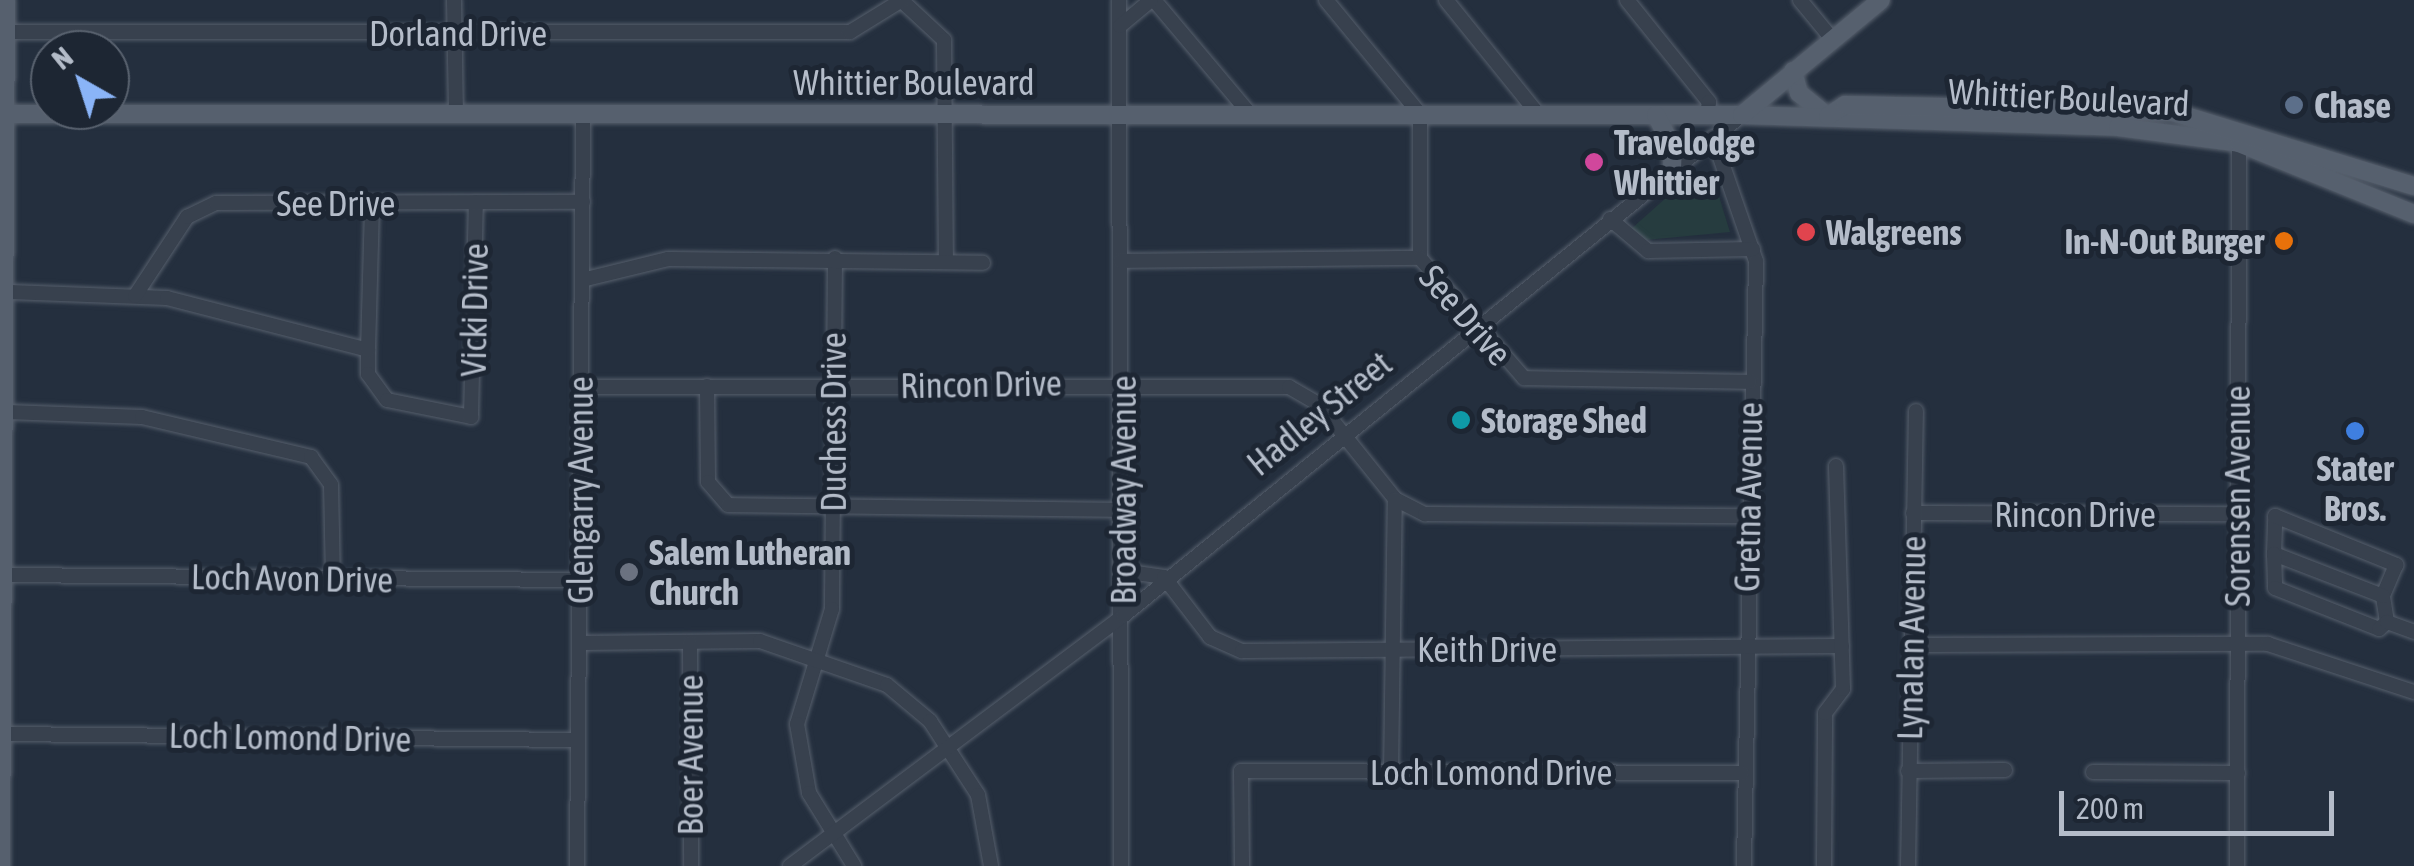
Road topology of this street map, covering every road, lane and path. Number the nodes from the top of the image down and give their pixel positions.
1 (6, 0) edge
2 (454, 0) edge
3 (902, 0) edge
4 (1119, 0) edge
5 (1153, 0) edge
6 (1326, 0) edge
7 (1446, 0) edge
8 (1627, 0) edge
9 (1800, 0) edge
10 (1880, 0) edge
11 (1120, 26) junction
12 (453, 34) junction
13 (3, 35) edge
14 (1832, 39) junction
15 (1792, 71) junction
16 (1908, 106) junction
17 (1249, 113) junction
18 (4, 114) edge
19 (456, 114) junction
20 (583, 114) junction
21 (946, 114) junction
22 (1420, 114) junction
23 (1538, 114) junction
24 (1742, 114) junction
25 (1123, 115) junction
26 (1656, 115) junction
27 (1707, 115) junction
28 (1828, 116) junction
29 (2080, 117) junction
30 (1872, 122) junction
31 (2239, 134) junction
32 (1713, 137) junction
33 (1672, 170) junction
34 (5, 186) edge
35 (2414, 186) edge
36 (476, 202) junction
37 (583, 202) junction
38 (372, 203) junction
39 (2414, 214) edge
40 (1610, 219) junction
41 (1752, 249) junction
42 (835, 258) junction
43 (946, 258) junction
44 (1420, 258) junction
45 (1120, 261) junction
46 (983, 263) dead end
47 (582, 280) junction
48 (10, 292) junction
49 (134, 296) junction
50 (1478, 328) junction
51 (368, 350) junction
52 (1750, 382) junction
53 (1123, 383) junction
54 (581, 386) junction
55 (707, 386) junction
56 (832, 386) junction
57 (1916, 411) dead end
58 (7, 412) junction
59 (1343, 435) junction
60 (3, 447) edge
61 (1836, 466) dead end
62 (1396, 499) junction
63 (1122, 510) junction
64 (832, 512) junction
65 (1913, 512) junction
66 (2237, 514) junction
67 (1746, 516) junction
68 (2274, 554) junction
69 (1123, 560) junction
70 (4, 575) junction
71 (1164, 577) junction
72 (333, 579) junction
73 (580, 580) junction
74 (2383, 596) junction
75 (1123, 616) junction
76 (2, 621) edge
77 (2386, 622) junction
78 (2414, 632) edge
79 (579, 644) junction
80 (690, 644) junction
81 (1842, 646) junction
82 (1913, 646) junction
83 (2236, 646) junction
84 (1746, 647) junction
85 (1390, 650) junction
86 (813, 658) junction
87 (2414, 692) edge
88 (3, 734) junction
89 (578, 740) junction
90 (948, 745) junction
91 (2005, 770) dead end
92 (1908, 771) junction
93 (1391, 772) junction
94 (2093, 772) dead end
95 (1742, 773) junction
96 (2238, 773) junction
97 (833, 834) junction
98 (1, 866) edge
99 (577, 866) edge
100 (691, 866) edge
101 (790, 866) edge
102 (854, 866) edge
103 (991, 866) edge
104 (1122, 866) edge
105 (1242, 866) edge
106 (1744, 866) edge
107 (1824, 866) edge
108 (1908, 866) edge
109 (2238, 866) edge

1 - 13 main road
2 - 12 street
3 - 12 street, Dorland Drive
3 - 21 street
4 - 11 street, Broadway Avenue
5 - 11 street
5 - 17 street
6 - 22 street
7 - 23 street
8 - 27 street
9 - 14 street
10 - 14 main road, Hadley Street
11 - 25 street, Broadway Avenue
12 - 13 street, Dorland Drive
12 - 19 street
13 - 18 main road
14 - 15 main road, Hadley Street
15 - 24 main road, Hadley Street
15 - 28 main road
16 - 28 main road, Whittier Boulevard
16 - 29 main road, Whittier Boulevard
16 - 30 main road
17 - 22 main road, Whittier Boulevard
17 - 25 main road, Whittier Boulevard
18 - 19 main road, Whittier Boulevard
18 - 34 main road
19 - 20 main road, Whittier Boulevard
20 - 21 main road, Whittier Boulevard
20 - 37 street, Glengarry Avenue
21 - 25 main road, Whittier Boulevard
21 - 43 street
22 - 23 main road, Whittier Boulevard
22 - 44 street
23 - 26 main road, Whittier Boulevard
24 - 27 main road, Whittier Boulevard
24 - 28 main road, Whittier Boulevard
24 - 32 street, Hadley Street
25 - 45 street, Broadway Avenue
26 - 27 main road, Whittier Boulevard
26 - 33 main road
28 - 30 main road, Whittier Boulevard
29 - 30 main road, Whittier Boulevard
29 - 31 main road, Whittier Boulevard
29 - 31 main road, Whittier Boulevard
31 - 35 main road, Whittier Boulevard
31 - 39 main road, Whittier Boulevard
31 - 66 street, Sorensen Avenue
32 - 33 street, Hadley Street
32 - 41 street, Gretna Avenue
33 - 40 street, Hadley Street
34 - 48 main road
36 - 37 street, See Drive
36 - 38 street, See Drive
36 - 51 street, Vicki Drive
37 - 47 street, Glengarry Avenue
38 - 49 street, See Drive
38 - 51 street
40 - 41 street
40 - 50 street, Hadley Street
41 - 52 street, Gretna Avenue
42 - 43 street
42 - 47 street
42 - 56 street, Duchess Drive
43 - 46 street
44 - 45 street, See Drive
44 - 50 street, See Drive
45 - 53 street, Broadway Avenue
47 - 54 street, Glengarry Avenue
48 - 49 street
48 - 58 main road
49 - 51 street
50 - 52 street, See Drive
50 - 59 street, Hadley Street
52 - 67 street, Gretna Avenue
53 - 56 street, Rincon Drive
53 - 59 street, Rincon Drive
53 - 63 street, Broadway Avenue
54 - 55 street, Rincon Drive
54 - 73 street, Glengarry Avenue
55 - 56 street, Rincon Drive
55 - 64 street
56 - 64 street, Duchess Drive
57 - 65 street, Lynalan Avenue
58 - 60 main road
58 - 72 street
59 - 62 street, Rincon Drive
59 - 71 street, Hadley Street
60 - 70 main road
61 - 81 street
62 - 67 street
62 - 85 street
63 - 64 street
63 - 69 street, Broadway Avenue
64 - 86 street, Duchess Drive
65 - 66 street, Rincon Drive
65 - 82 street, Lynalan Avenue
66 - 83 street, Sorensen Avenue
67 - 84 street, Gretna Avenue
68 - 74 street
68 - 74 street
68 - 77 street
69 - 71 street
69 - 75 street, Broadway Avenue
70 - 72 street, Loch Avon Drive
70 - 76 main road
71 - 75 street, Hadley Street
71 - 85 street, Keith Drive
72 - 73 street, Loch Avon Drive
73 - 79 street, Glengarry Avenue
74 - 77 street
75 - 90 street, Hadley Street
75 - 104 street, Broadway Avenue
76 - 88 main road
77 - 78 street
79 - 80 street
79 - 89 street, Glengarry Avenue
80 - 86 street
80 - 100 street, Boer Avenue
81 - 84 street, Keith Drive
81 - 107 street
82 - 83 street
82 - 92 street, Lynalan Avenue
83 - 87 street
83 - 96 street, Sorensen Avenue
84 - 85 street, Keith Drive
84 - 95 street, Gretna Avenue
85 - 93 street
86 - 90 street
86 - 97 street, Duchess Drive
88 - 89 street, Loch Lomond Drive
88 - 98 main road
89 - 99 street, Glengarry Avenue
90 - 97 street, Hadley Street
90 - 103 street
91 - 92 street
92 - 108 street, Lynalan Avenue
93 - 95 street, Loch Lomond Drive
93 - 105 street, Loch Lomond Drive
94 - 96 street
95 - 106 street, Gretna Avenue
96 - 109 street, Sorensen Avenue
97 - 101 street, Hadley Street
97 - 102 street, Duchess Drive

